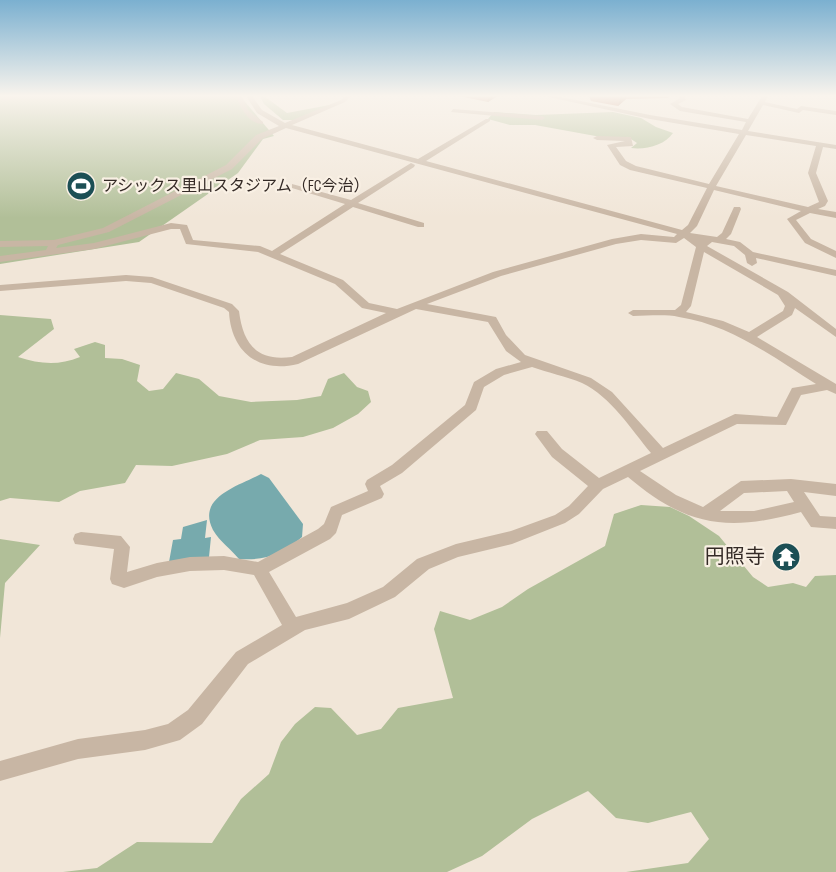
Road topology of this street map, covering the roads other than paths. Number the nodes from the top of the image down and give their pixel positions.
1 (260, 137) edge
2 (302, 137) edge
3 (327, 137) edge
4 (461, 137) edge
5 (742, 137) edge
6 (778, 137) edge
7 (597, 138) dead end
8 (820, 144) junction
9 (836, 147) edge
10 (421, 161) junction
11 (411, 165) junction
12 (712, 185) junction
13 (295, 186) dead end
14 (352, 204) junction
15 (738, 209) dead end
16 (805, 210) junction
17 (836, 215) edge
18 (421, 225) dead end
19 (684, 233) junction
20 (710, 242) junction
21 (54, 243) junction
22 (0, 244) edge
23 (49, 253) junction
24 (274, 254) junction
25 (750, 254) junction
26 (836, 255) edge
27 (0, 259) edge
28 (746, 272) junction
29 (836, 273) edge
30 (0, 288) edge
31 (783, 293) junction
32 (416, 306) junction
33 (398, 312) junction
34 (633, 313) dead end
35 (678, 313) junction
36 (836, 334) edge
37 (749, 337) junction
38 (530, 364) junction
39 (831, 388) edge
40 (542, 434) dead end
41 (661, 455) junction
42 (628, 469) junction
43 (598, 485) junction
44 (791, 485) junction
45 (836, 490) edge
46 (804, 505) junction
47 (706, 513) junction
48 (836, 523) edge
49 (81, 539) dead end
50 (259, 569) junction
51 (293, 628) junction
52 (0, 771) edge

1 - 21 street
2 - 11 street
3 - 10 street
4 - 10 street
5 - 12 street
6 - 8 street
7 - 12 street
8 - 9 street
8 - 16 street
10 - 19 street
11 - 14 street
11 - 19 street
12 - 16 street
12 - 19 street
13 - 14 street
14 - 18 street
14 - 24 street
15 - 20 street
16 - 17 street
16 - 26 street
19 - 20 street
19 - 32 street
20 - 25 street
20 - 28 street
20 - 35 street
21 - 22 street
21 - 23 street
23 - 24 street
23 - 27 street
24 - 33 street
25 - 28 street
25 - 29 street
28 - 31 street
30 - 33 street
31 - 36 street
31 - 37 street
32 - 33 street
32 - 38 street
34 - 35 street
35 - 37 street
37 - 39 street
38 - 41 street
38 - 50 street
39 - 41 street
40 - 43 street
41 - 42 street
42 - 43 street
42 - 47 street
43 - 51 street
44 - 45 street
44 - 46 street
44 - 47 street
46 - 47 street
46 - 48 street
49 - 50 street
50 - 51 street
51 - 52 street

